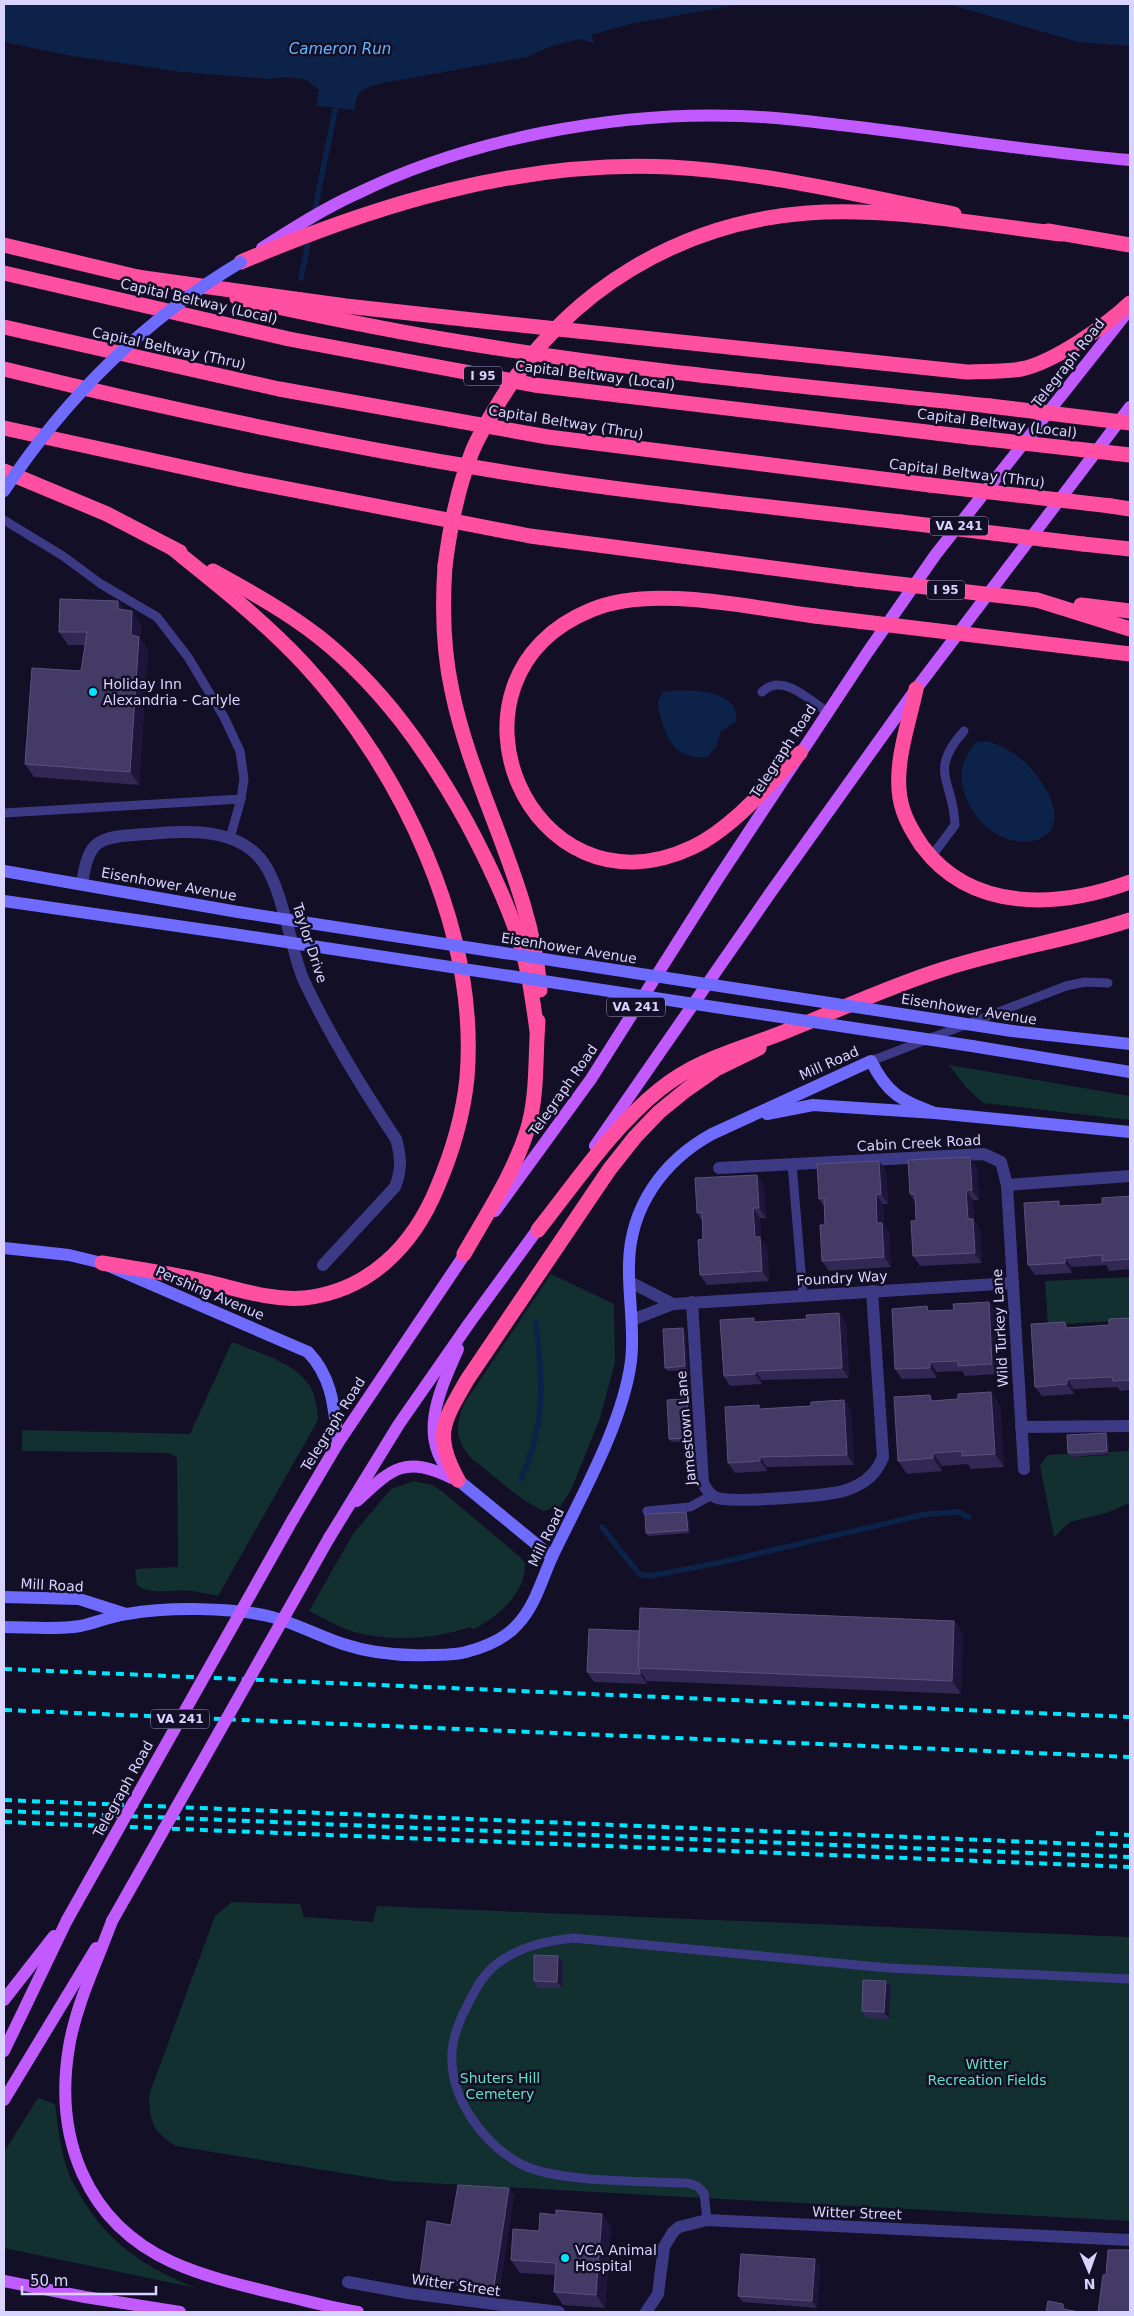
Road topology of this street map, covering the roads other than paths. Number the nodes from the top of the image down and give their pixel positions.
1 (1130, 160) edge
2 (1060, 234) junction
3 (4, 245) edge
4 (1130, 245) edge
5 (241, 262) junction
6 (4, 273) edge
7 (137, 277) junction
8 (1130, 303) edge
9 (1130, 308) edge
10 (4, 327) edge
11 (4, 370) edge
12 (1130, 407) edge
13 (1130, 423) edge
14 (4, 428) edge
15 (1130, 456) edge
16 (4, 471) edge
17 (4, 491) edge
18 (1130, 509) edge
19 (4, 520) edge
20 (172, 548) junction
21 (1130, 549) edge
22 (1037, 600) junction
23 (1130, 611) edge
24 (1130, 629) edge
25 (1130, 654) edge
26 (916, 690) junction
27 (762, 692) dead end
28 (827, 712) junction
29 (964, 731) dead end
30 (800, 753) junction
31 (241, 799) junction
32 (4, 813) edge
33 (230, 838) junction
34 (931, 858) junction
35 (4, 871) edge
36 (1130, 882) edge
37 (82, 884) junction
38 (4, 901) edge
39 (1130, 920) edge
40 (1108, 983) dead end
41 (788, 1030) junction
42 (537, 1031) junction
43 (1130, 1044) edge
44 (871, 1061) junction
45 (1130, 1072) edge
46 (935, 1113) junction
47 (750, 1117) junction
48 (1130, 1132) edge
49 (792, 1164) junction
50 (719, 1168) dead end
51 (1130, 1176) edge
52 (1007, 1185) junction
53 (538, 1230) junction
54 (4, 1248) edge
55 (464, 1254) junction
56 (102, 1263) junction
57 (323, 1265) dead end
58 (630, 1282) junction
59 (1013, 1282) junction
60 (872, 1291) junction
61 (803, 1296) junction
62 (692, 1302) junction
63 (673, 1304) junction
64 (632, 1320) junction
65 (470, 1322) junction
66 (1130, 1426) edge
67 (1021, 1427) junction
68 (338, 1443) junction
69 (1024, 1469) dead end
70 (458, 1480) junction
71 (712, 1495) junction
72 (648, 1511) dead end
73 (344, 1513) junction
74 (552, 1556) junction
75 (4, 1597) edge
76 (126, 1614) junction
77 (4, 1628) edge
78 (67, 1920) junction
79 (112, 1921) junction
80 (1130, 1979) edge
81 (4, 2000) edge
82 (4, 2051) edge
83 (4, 2100) edge
84 (707, 2220) junction
85 (1130, 2240) edge
86 (4, 2281) edge
87 (348, 2282) dead end
88 (180, 2312) edge
89 (358, 2312) edge
90 (559, 2312) edge
91 (646, 2312) edge

1 - 5 main road
2 - 4 highway
2 - 5 highway, bridge
2 - 42 highway, bridge
3 - 7 highway
5 - 17 main road, bridge
6 - 15 highway, Capital Beltway (Local) / I 95, bridge
7 - 8 highway
7 - 13 highway, bridge
9 - 28 main road, Telegraph Road / VA 241
10 - 18 highway, Capital Beltway (Thru), bridge
11 - 21 highway, bridge
12 - 26 main road, VA 241
14 - 22 highway, I 95, bridge
16 - 20 highway
19 - 31 lane
20 - 42 highway
20 - 56 highway
22 - 23 highway, I 95
22 - 24 highway
25 - 30 highway, bridge
26 - 34 highway
26 - 53 main road, VA 241
27 - 28 lane
28 - 30 main road, Telegraph Road / VA 241
29 - 34 lane
30 - 55 main road, Telegraph Road / VA 241
31 - 32 lane
31 - 33 lane
33 - 37 street, Taylor Drive
33 - 57 street, Taylor Drive
34 - 36 highway
35 - 37 main road, Eisenhower Avenue
37 - 43 main road, Eisenhower Avenue, bridge
38 - 45 main road, bridge
39 - 41 highway
40 - 44 lane
41 - 53 highway
41 - 70 highway
42 - 55 highway
44 - 46 main road, Mill Road
44 - 47 main road, Mill Road
46 - 47 main road, Mill Road
46 - 48 main road, Mill Road
47 - 58 main road, Mill Road
49 - 50 street, Cabin Creek Road
49 - 52 street, Cabin Creek Road
49 - 61 lane
51 - 52 street
52 - 59 street, Wild Turkey Lane
53 - 65 main road, VA 241
54 - 56 main road, Pershing Avenue
55 - 68 main road, Telegraph Road / VA 241
56 - 68 main road, Pershing Avenue
58 - 63 street
58 - 64 main road, Mill Road
59 - 60 street, Foundry Way
59 - 67 street, Wild Turkey Lane
60 - 61 street, Foundry Way
60 - 71 street, Jamestown Lane
61 - 62 street, Foundry Way
62 - 63 street, Foundry Way
62 - 71 street, Jamestown Lane
63 - 64 street, Foundry Way
64 - 74 main road, Mill Road
65 - 70 main road
65 - 73 main road, VA 241
66 - 67 street
67 - 69 street, Wild Turkey Lane
68 - 78 main road, Telegraph Road / VA 241, bridge
70 - 73 main road
70 - 74 main road
71 - 72 lane
73 - 79 main road, VA 241, bridge
74 - 76 main road, Mill Road
75 - 76 main road, Mill Road
76 - 77 main road, Mill Road
78 - 81 main road
78 - 82 main road
79 - 83 main road
79 - 89 main road
80 - 84 lane
84 - 85 street, Witter Street
84 - 91 street, Witter Street
86 - 88 main road
87 - 90 street, Witter Street

